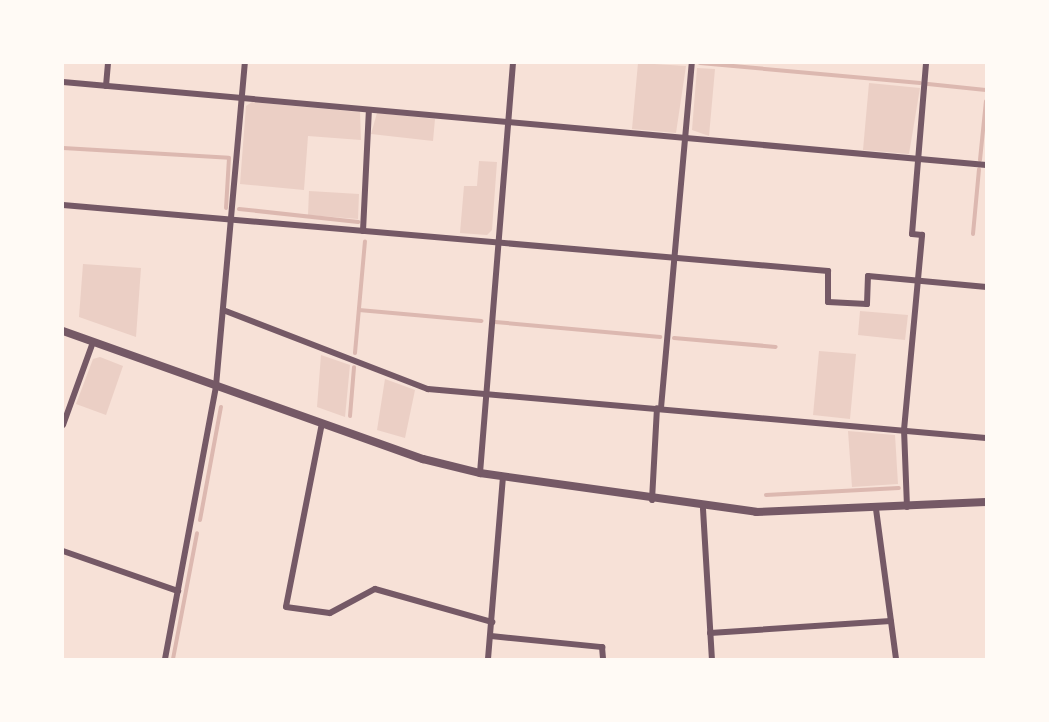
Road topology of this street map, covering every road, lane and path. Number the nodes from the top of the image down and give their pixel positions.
1 (108, 63) edge
2 (245, 63) edge
3 (513, 63) edge
4 (692, 63) edge
5 (926, 63) edge
6 (63, 82) edge
7 (106, 86) junction
8 (242, 98) junction
9 (369, 110) junction
10 (507, 122) junction
11 (685, 138) junction
12 (918, 159) junction
13 (986, 165) edge
14 (63, 205) edge
15 (231, 220) junction
16 (363, 231) junction
17 (496, 243) junction
18 (674, 258) junction
19 (918, 281) junction
20 (986, 287) edge
21 (223, 310) junction
22 (63, 331) edge
23 (93, 342) junction
24 (216, 386) junction
25 (485, 396) junction
26 (659, 408) junction
27 (322, 423) junction
28 (63, 425) edge
29 (904, 430) junction
30 (986, 438) edge
31 (480, 473) junction
32 (503, 477) junction
33 (652, 501) junction
34 (986, 502) edge
35 (907, 507) junction
36 (704, 508) junction
37 (876, 509) junction
38 (63, 551) edge
39 (178, 591) junction
40 (891, 621) junction
41 (492, 622) junction
42 (710, 633) junction
43 (491, 636) junction
44 (165, 659) edge
45 (488, 659) edge
46 (603, 659) edge
47 (712, 659) edge
48 (896, 659) edge

1 - 7 street
2 - 8 street
3 - 10 street
4 - 11 street
5 - 12 street
6 - 7 street
7 - 8 street
8 - 9 street
8 - 15 street
9 - 10 street
9 - 16 street
10 - 11 street
10 - 17 street
11 - 12 street
11 - 18 street
12 - 13 street
12 - 19 street
14 - 15 street
15 - 16 street
15 - 21 street
16 - 17 street
17 - 18 street
17 - 25 street
18 - 19 street
18 - 26 street
19 - 20 street
19 - 29 street
21 - 24 street
21 - 25 street
22 - 23 street
23 - 24 street
23 - 28 street
24 - 27 street
24 - 39 street
25 - 26 street
25 - 31 street
26 - 29 street
26 - 33 street
27 - 31 street
27 - 41 street
29 - 30 street
29 - 35 street
31 - 32 street
32 - 33 street
32 - 41 street
33 - 36 street
34 - 35 street
35 - 37 street
36 - 37 street
36 - 42 street
37 - 40 street
38 - 39 street
39 - 44 street
40 - 42 street
40 - 48 street
41 - 43 street
42 - 47 street
43 - 45 street
43 - 46 street

